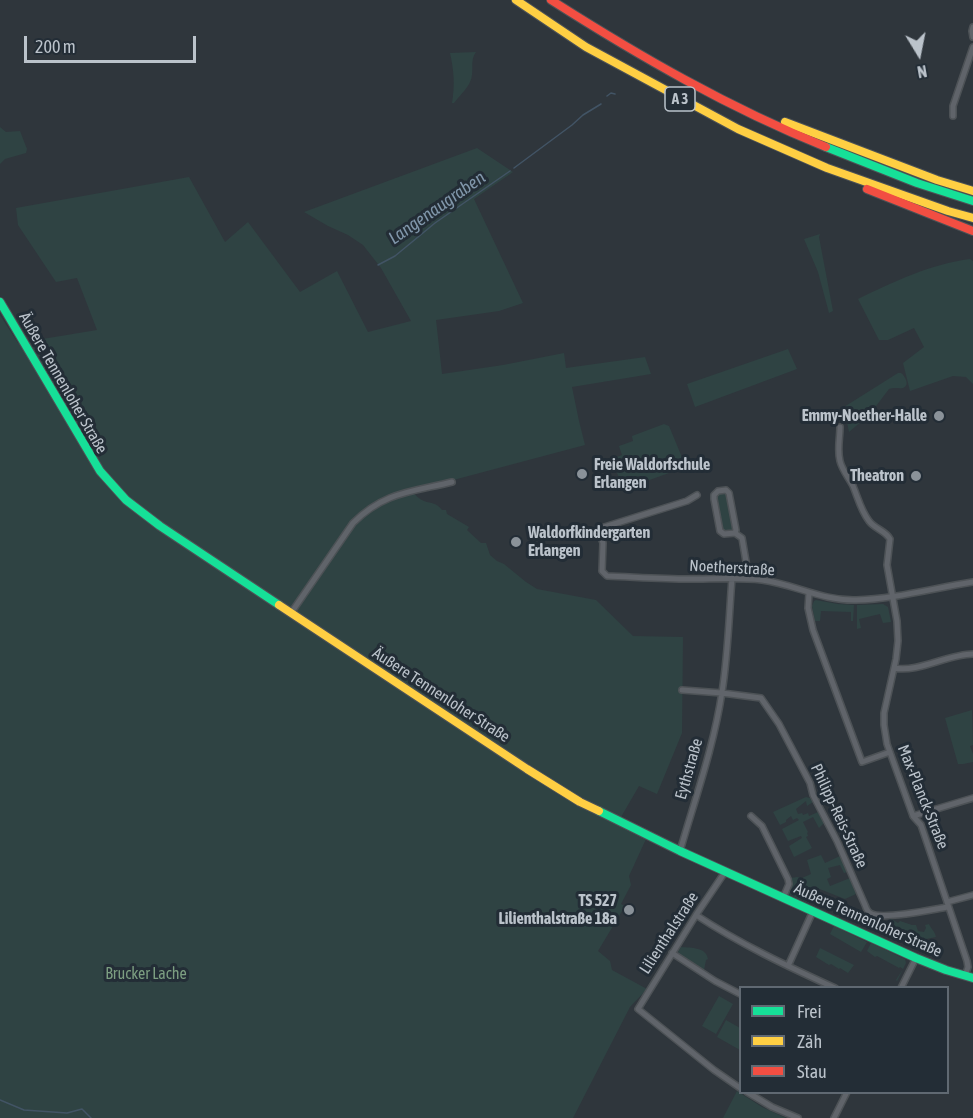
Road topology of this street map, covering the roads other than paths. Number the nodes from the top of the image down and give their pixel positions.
1 (516, 0) edge
2 (551, 0) edge
3 (973, 27) edge
4 (973, 37) edge
5 (973, 47) edge
6 (683, 80) junction
7 (954, 116) dead end
8 (897, 165) junction
9 (827, 168) junction
10 (973, 184) edge
11 (973, 191) edge
12 (973, 201) edge
13 (973, 218) edge
14 (973, 231) edge
15 (0, 302) edge
16 (840, 427) dead end
17 (452, 482) dead end
18 (697, 495) dead end
19 (735, 533) junction
20 (732, 578) junction
21 (749, 579) junction
22 (973, 582) edge
23 (810, 593) junction
24 (892, 597) junction
25 (291, 613) junction
26 (973, 654) edge
27 (894, 668) junction
28 (682, 690) dead end
29 (722, 693) junction
30 (890, 752) junction
31 (973, 798) edge
32 (751, 816) dead end
33 (913, 816) junction
34 (680, 851) junction
35 (725, 872) junction
36 (973, 895) edge
37 (783, 897) junction
38 (947, 904) junction
39 (813, 911) junction
40 (696, 915) junction
41 (672, 953) junction
42 (916, 958) junction
43 (788, 966) junction
44 (969, 977) edge
45 (833, 986) edge
46 (902, 986) edge
47 (739, 993) edge
48 (739, 1087) edge
49 (750, 1094) edge
50 (847, 1094) edge
51 (798, 1118) edge
52 (834, 1118) edge

1 - 9 main road, A 3
2 - 6 main road, A 3
3 - 4 street
5 - 7 street
6 - 8 main road
6 - 12 main road, A 3
8 - 10 main road
8 - 11 main road
9 - 13 main road, A 3
9 - 14 main road
15 - 25 main road, Äußere Tennenloher Straße
16 - 24 street, Max-Planck-Straße
17 - 25 street
18 - 20 street, Noetherstraße
19 - 19 street
19 - 21 street
20 - 21 street, Noetherstraße
20 - 29 street, Eythstraße
21 - 23 street, Noetherstraße
22 - 24 street, Noetherstraße
23 - 24 street, Noetherstraße
23 - 30 street
24 - 27 street, Max-Planck-Straße
25 - 34 main road, Äußere Tennenloher Straße
26 - 27 street
27 - 30 street, Max-Planck-Straße
28 - 29 street
29 - 34 street, Eythstraße
29 - 38 street, Philipp-Reis-Straße
30 - 33 street, Max-Planck-Straße
31 - 33 street
32 - 37 street
33 - 38 street, Max-Planck-Straße
34 - 35 main road, Äußere Tennenloher Straße
35 - 37 main road, Äußere Tennenloher Straße
35 - 40 street, Lilienthalstraße
36 - 38 street
37 - 39 main road, Äußere Tennenloher Straße
38 - 44 street, Max-Planck-Straße
39 - 42 main road, Äußere Tennenloher Straße
39 - 43 street
40 - 41 street, Lilienthalstraße
40 - 43 street
41 - 47 street
41 - 48 street, Lilienthalstraße
42 - 44 main road, Äußere Tennenloher Straße
42 - 46 street
43 - 45 street
49 - 51 street
50 - 52 street

